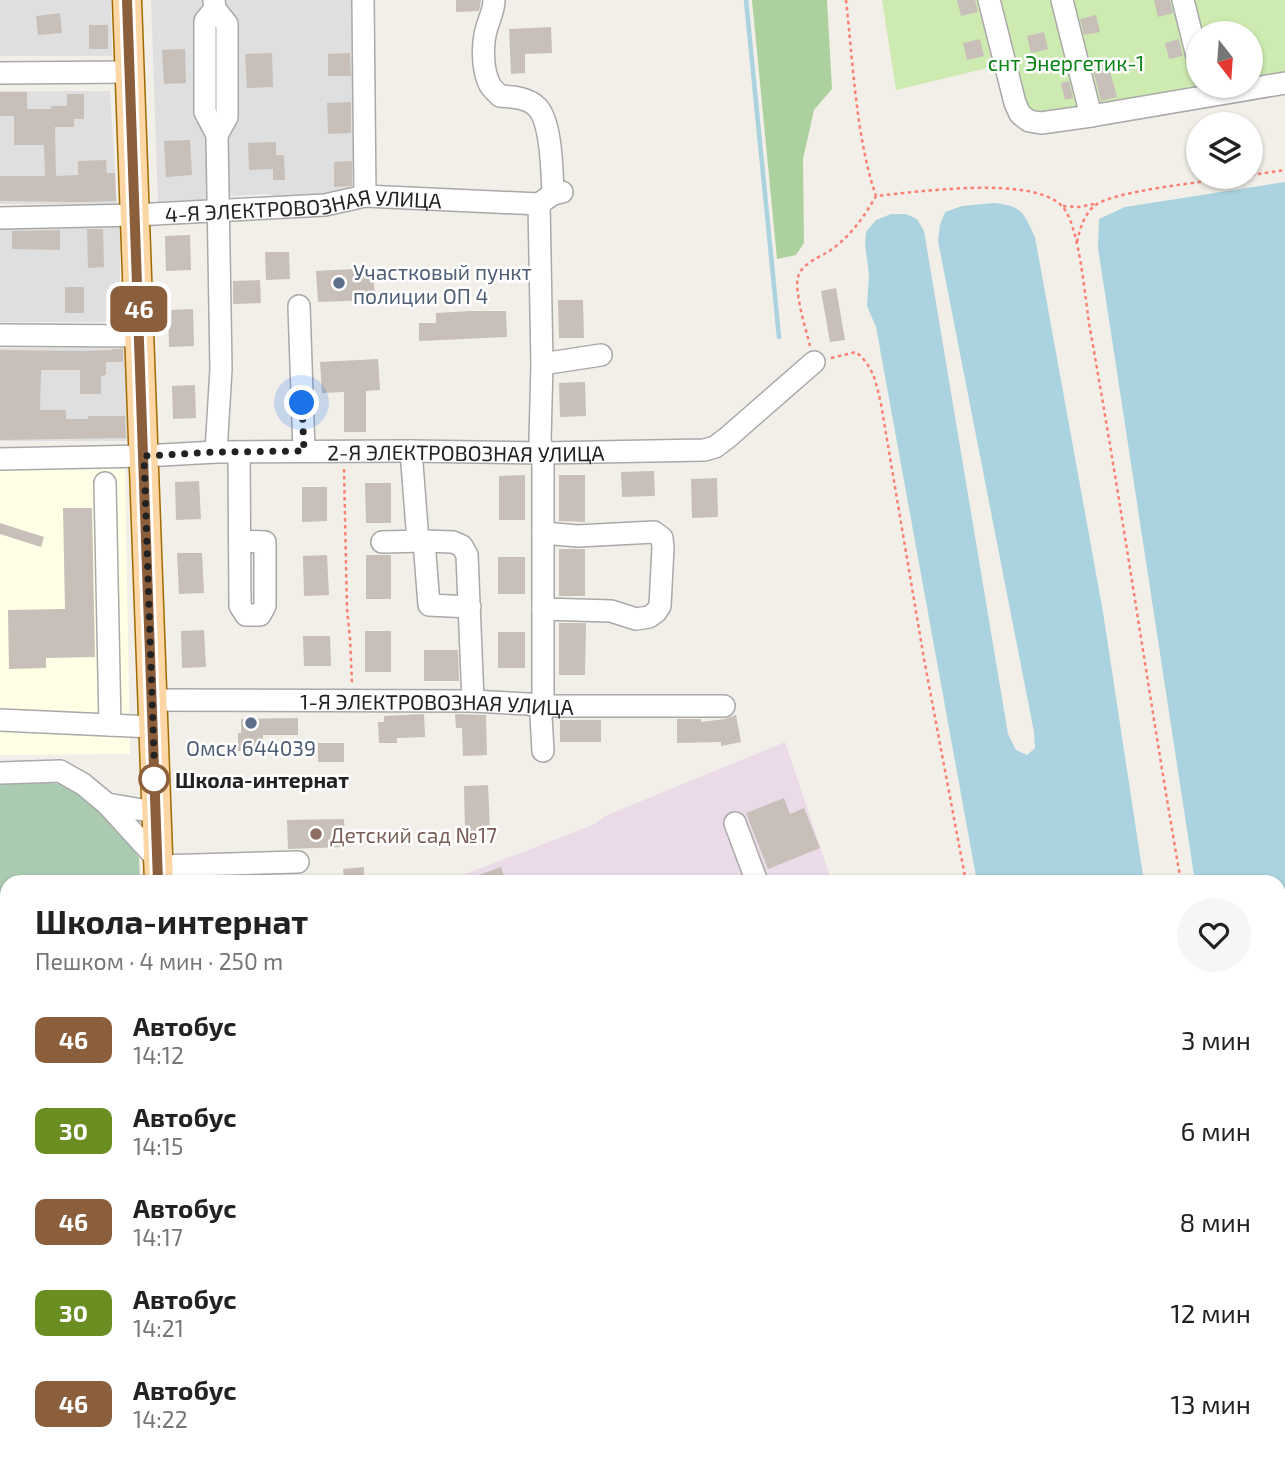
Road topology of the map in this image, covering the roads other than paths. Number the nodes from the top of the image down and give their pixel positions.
1 (127, 0) edge
2 (363, 0) edge
3 (494, 0) edge
4 (989, 0) edge
5 (1062, 0) edge
6 (1183, 0) edge
7 (215, 5) edge
8 (1188, 21) edge
9 (130, 72) junction
10 (0, 73) edge
11 (1285, 83) edge
12 (1264, 85) edge
13 (1186, 95) edge
14 (1091, 116) junction
15 (365, 196) junction
16 (551, 197) junction
17 (219, 210) junction
18 (135, 215) junction
19 (0, 218) edge
20 (299, 306) dead end
21 (0, 335) edge
22 (139, 336) junction
23 (601, 355) dead end
24 (814, 362) road end
25 (542, 364) junction
26 (304, 451) junction
27 (411, 451) junction
28 (216, 452) junction
29 (239, 452) junction
30 (543, 453) junction
31 (144, 456) junction
32 (0, 459) edge
33 (105, 483) dead end
34 (543, 533) junction
35 (240, 541) dead end
36 (421, 541) junction
37 (383, 542) dead end
38 (470, 607) junction
39 (543, 609) junction
40 (473, 701) junction
41 (543, 706) junction
42 (724, 706) dead end
43 (152, 713) junction
44 (0, 720) edge
45 (110, 725) junction
46 (543, 751) dead end
47 (0, 772) edge
48 (107, 804) junction
49 (155, 812) junction
50 (735, 823) dead end
51 (299, 862) dead end
52 (158, 869) edge
53 (754, 875) edge

1 - 9 main road
2 - 15 street
3 - 16 street
4 - 14 street
5 - 14 street
6 - 8 street
7 - 17 street
9 - 10 street
9 - 18 main road
11 - 12 street
13 - 14 street
15 - 16 street, 4-Я ЭЛЕКТРОВОЗНАЯ УЛИЦА
15 - 17 street, 4-Я ЭЛЕКТРОВОЗНАЯ УЛИЦА
16 - 25 street
17 - 18 street, 4-Я ЭЛЕКТРОВОЗНАЯ УЛИЦА
17 - 28 street
18 - 19 street, 4-Я ЭЛЕКТРОВОЗНАЯ УЛИЦА
18 - 22 main road
20 - 26 street
21 - 22 street
22 - 31 main road
23 - 25 street
24 - 30 street, 2-Я ЭЛЕКТРОВОЗНАЯ УЛИЦА
25 - 30 street
26 - 27 street, 2-Я ЭЛЕКТРОВОЗНАЯ УЛИЦА
26 - 29 street, 2-Я ЭЛЕКТРОВОЗНАЯ УЛИЦА
27 - 30 street, 2-Я ЭЛЕКТРОВОЗНАЯ УЛИЦА
27 - 36 street
28 - 29 street, 2-Я ЭЛЕКТРОВОЗНАЯ УЛИЦА
28 - 31 street, 2-Я ЭЛЕКТРОВОЗНАЯ УЛИЦА
29 - 35 street
30 - 34 street
31 - 32 street, 2-Я ЭЛЕКТРОВОЗНАЯ УЛИЦА
31 - 43 main road
33 - 45 street
34 - 39 street
34 - 39 street
36 - 37 street
36 - 38 street
36 - 38 street
38 - 40 street
39 - 41 street
40 - 41 street, 1-Я ЭЛЕКТРОВОЗНАЯ УЛИЦА
40 - 43 street, 1-Я ЭЛЕКТРОВОЗНАЯ УЛИЦА
41 - 42 street, 1-Я ЭЛЕКТРОВОЗНАЯ УЛИЦА
41 - 46 street
43 - 45 street, 1-Я ЭЛЕКТРОВОЗНАЯ УЛИЦА
43 - 49 main road
44 - 45 street, 1-Я ЭЛЕКТРОВОЗНАЯ УЛИЦА
47 - 48 street
48 - 49 street
48 - 52 street
49 - 52 main road
50 - 53 street
51 - 52 street

